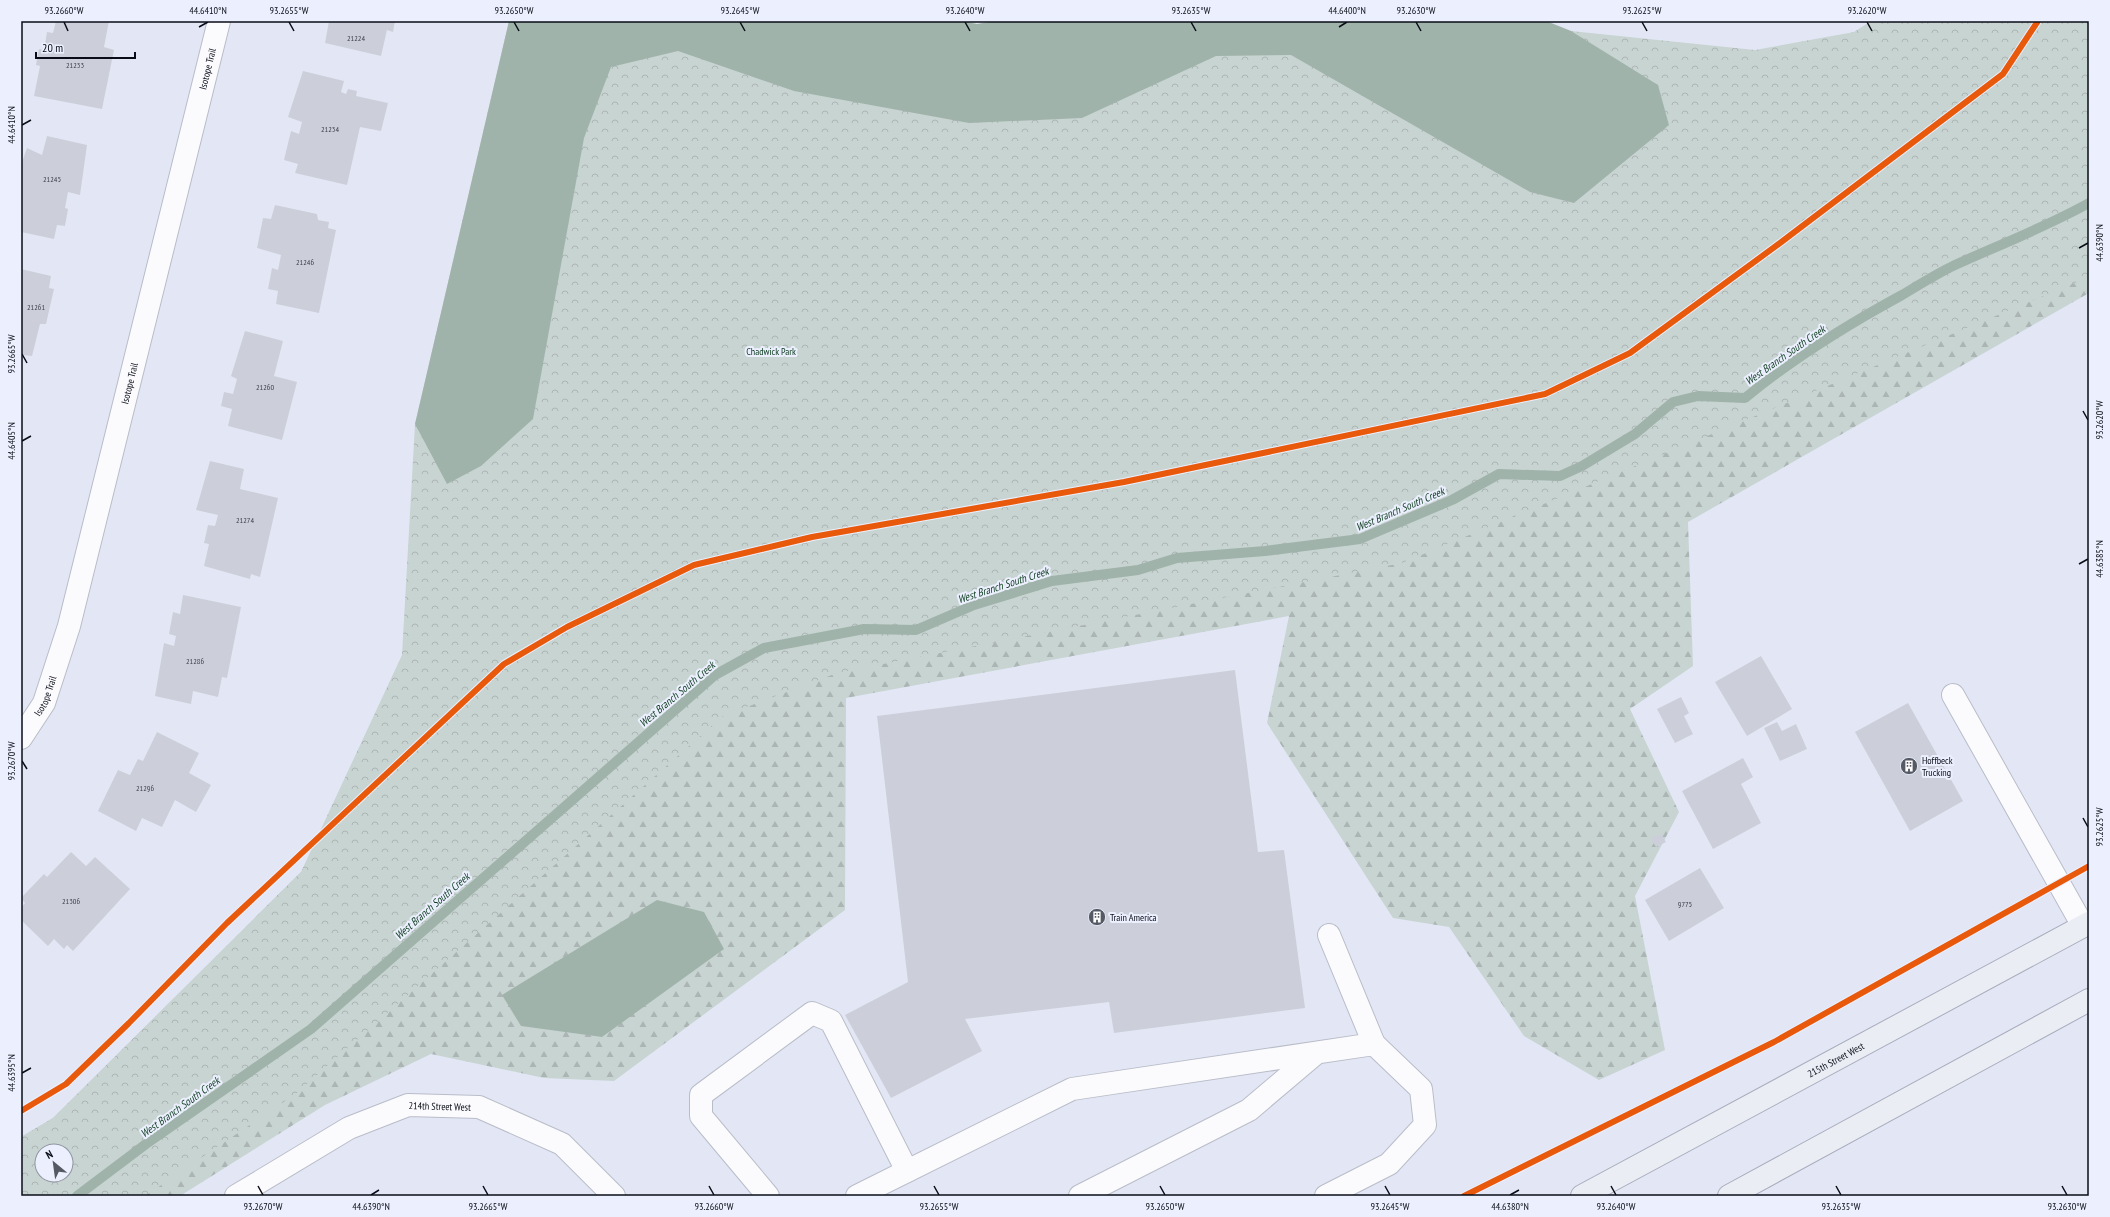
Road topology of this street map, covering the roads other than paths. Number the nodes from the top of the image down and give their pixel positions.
1 (219, 21) edge
2 (1953, 695) dead end
3 (21, 738) edge
4 (2086, 924) edge
5 (1329, 936) dead end
6 (2089, 1000) edge
7 (1374, 1044) junction
8 (1315, 1054) junction
9 (907, 1171) junction
10 (236, 1196) edge
11 (614, 1196) edge
12 (768, 1196) edge
13 (857, 1196) edge
14 (1080, 1196) edge
15 (1326, 1196) edge
16 (1582, 1196) edge
17 (1729, 1196) edge

1 - 3 street, Isotope Trail
2 - 4 street
4 - 16 main road, 215th Street West
5 - 7 street
6 - 17 main road
7 - 8 street
7 - 15 street
8 - 9 street
8 - 14 street
9 - 12 street
9 - 13 street
10 - 11 street, 214th Street West

